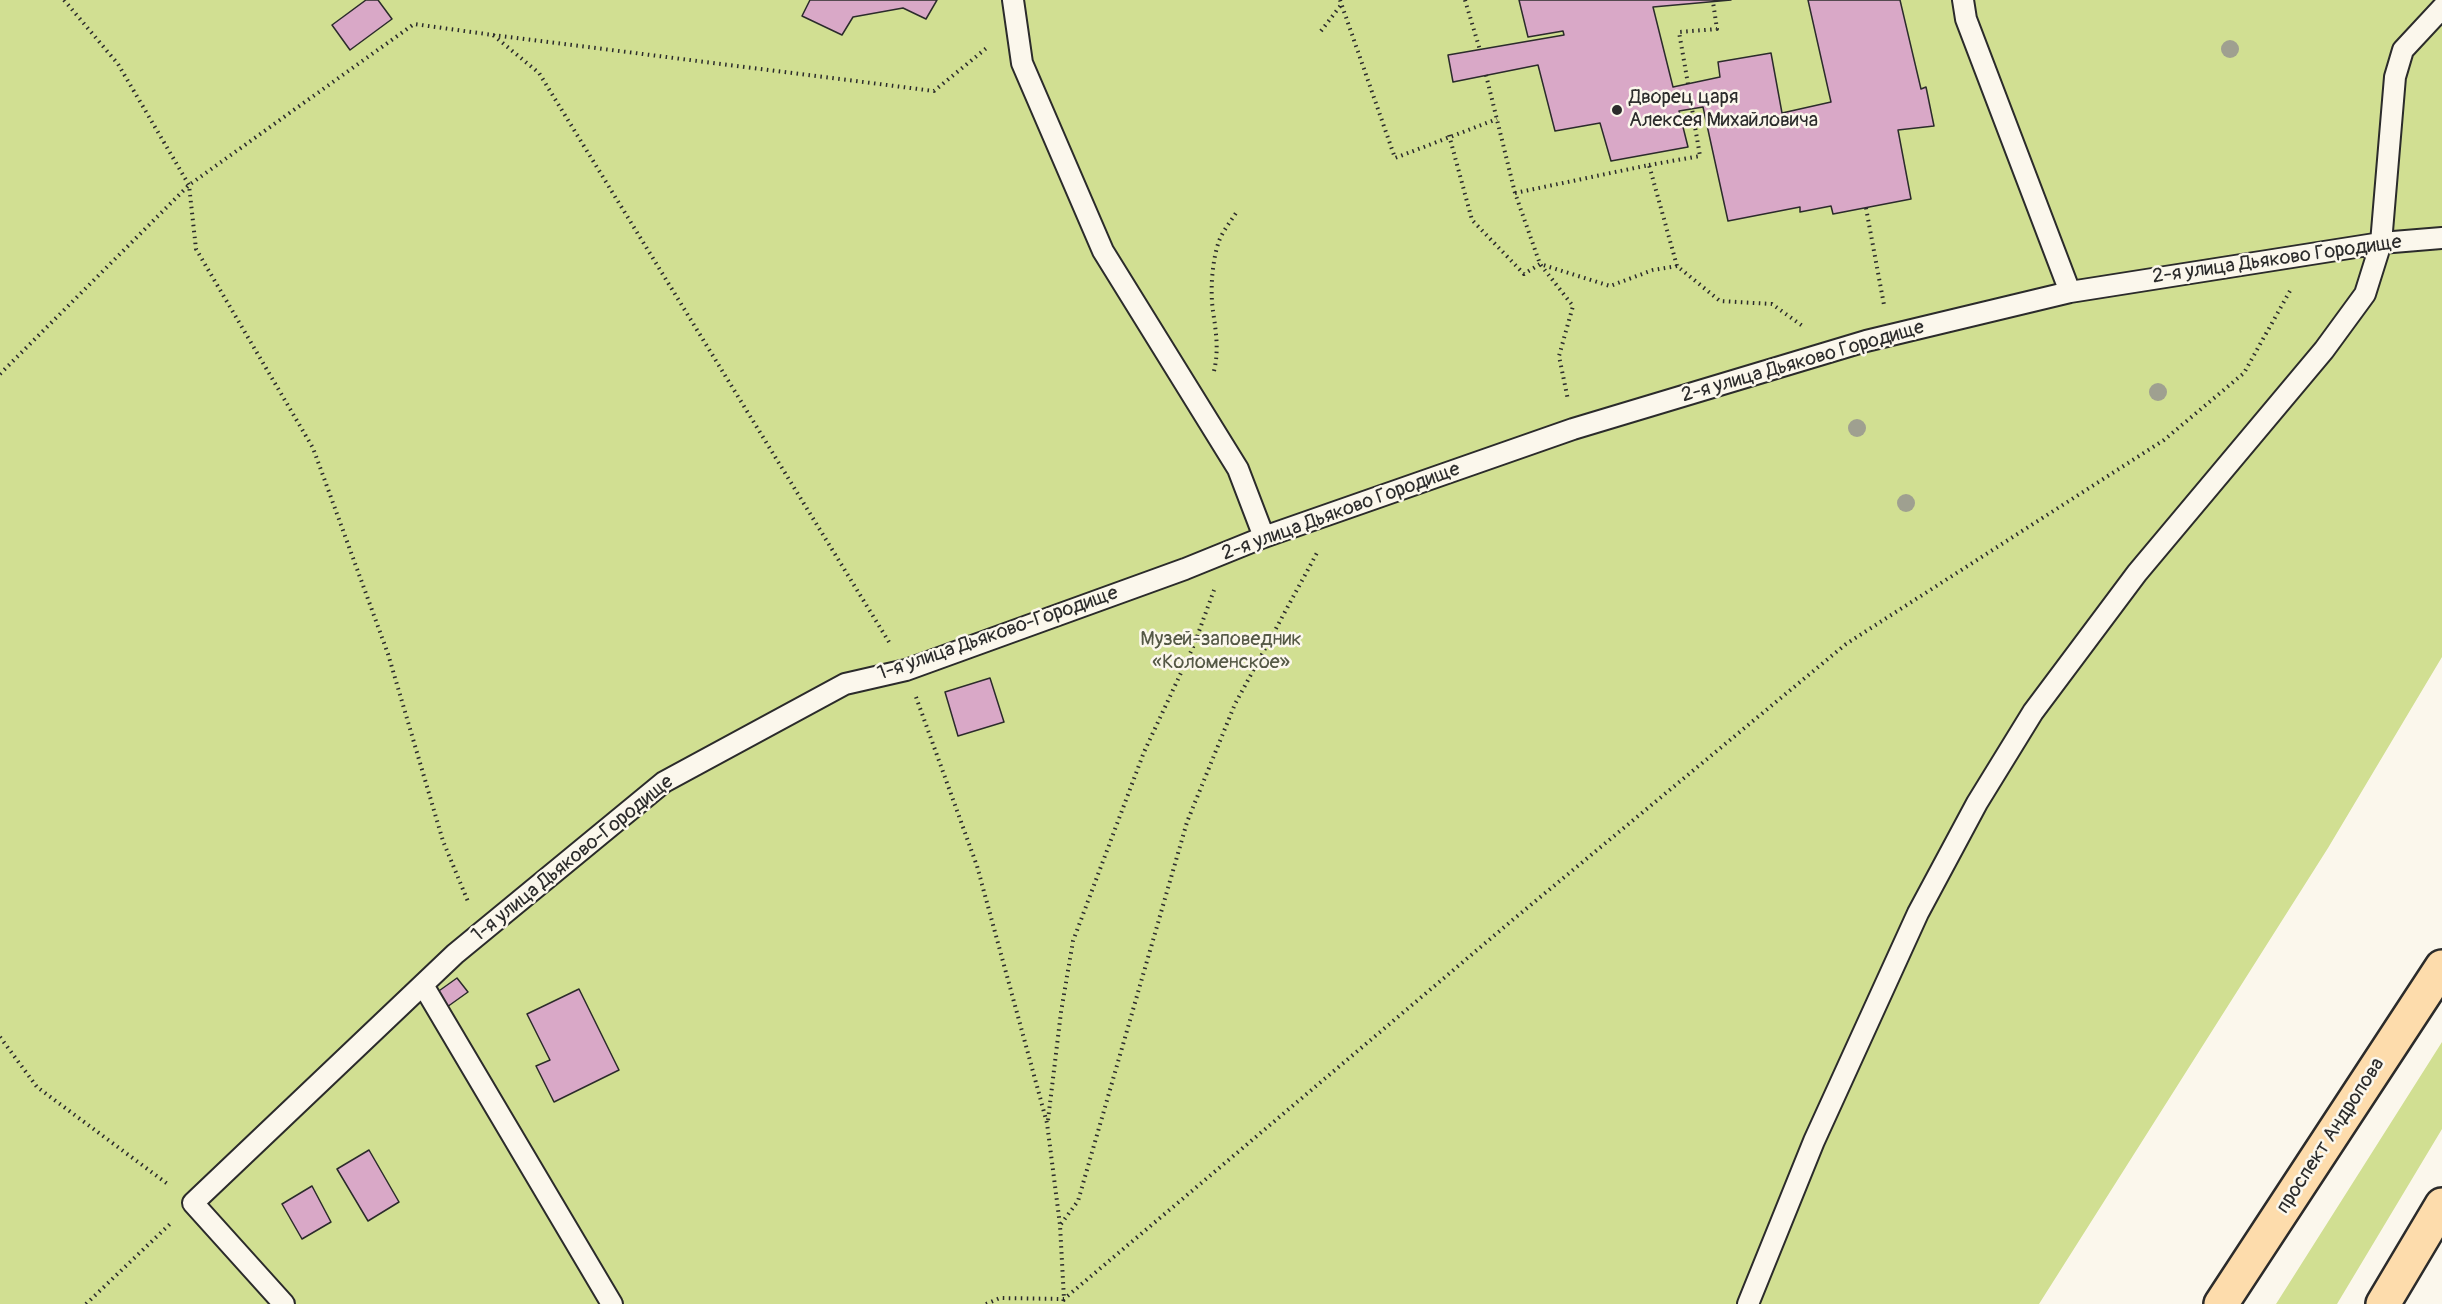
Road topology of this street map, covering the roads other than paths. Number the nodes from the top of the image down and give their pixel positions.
1 (1013, 0) edge
2 (1963, 0) edge
3 (2442, 8) edge
4 (2442, 238) edge
5 (2381, 243) junction
6 (2070, 291) junction
7 (1264, 537) junction
8 (1185, 569) joint
9 (2442, 967) edge
10 (423, 985) junction
11 (2442, 1205) edge
12 (284, 1304) edge
13 (612, 1304) edge
14 (1748, 1304) edge
15 (2221, 1304) edge
16 (2383, 1304) edge

1 - 7 lane
2 - 6 lane
3 - 5 lane
4 - 5 lane, 2-я улица Дьяково Городище
5 - 6 lane, 2-я улица Дьяково Городище
5 - 14 lane
6 - 7 lane, 2-я улица Дьяково Городище
7 - 8 lane, 2-я улица Дьяково Городище
8 - 10 lane, 1-я улица Дьяково-Городище
9 - 15 main road, проспект Андропова
10 - 12 lane, 1-я улица Дьяково-Городище
10 - 13 lane
11 - 16 main road

